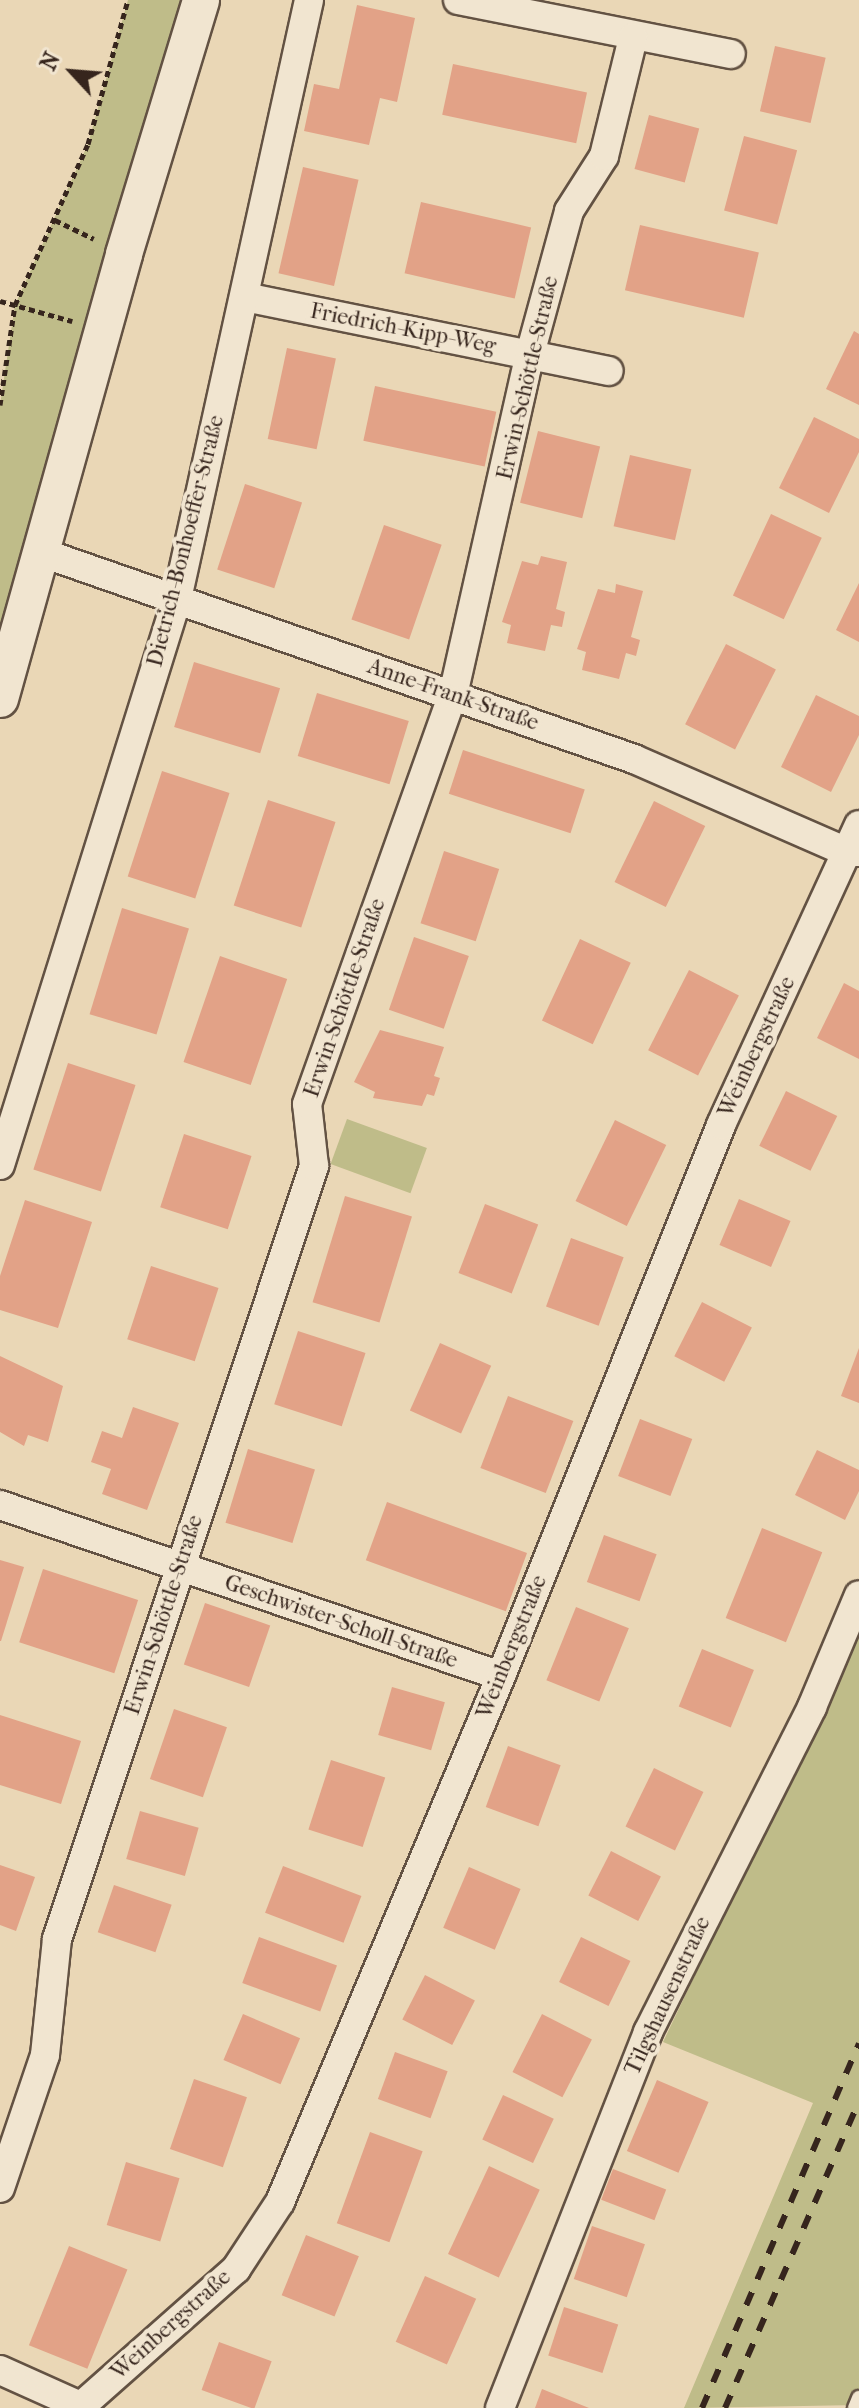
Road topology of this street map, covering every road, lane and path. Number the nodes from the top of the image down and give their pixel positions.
1 (128, 0) edge
2 (201, 0) edge
3 (309, 0) edge
4 (458, 0) edge
5 (633, 38) junction
6 (731, 54) dead end
7 (245, 297) junction
8 (0, 301) edge
9 (15, 305) junction
10 (105, 330) junction
11 (530, 354) junction
12 (609, 371) dead end
13 (0, 405) edge
14 (40, 552) junction
15 (177, 599) junction
16 (453, 695) junction
17 (0, 699) edge
18 (859, 825) edge
19 (853, 852) edge
20 (0, 1165) edge
21 (0, 1505) edge
22 (179, 1566) junction
23 (859, 1595) edge
24 (501, 1676) junction
25 (0, 2188) edge
26 (0, 2370) edge
27 (859, 2398) edge
28 (80, 2407) edge
29 (500, 2408) edge
30 (855, 2408) edge

1 - 9 path
2 - 10 street
3 - 7 street, Dietrich-Bonhoeffer-Straße
4 - 5 street
5 - 6 street
5 - 11 street, Erwin-Schöttle-Straße
7 - 11 street, Friedrich-Kipp-Weg
7 - 15 street, Dietrich-Bonhoeffer-Straße
8 - 9 path
9 - 10 path
9 - 13 path
10 - 14 street
11 - 12 street, Friedrich-Kipp-Weg
11 - 16 street, Erwin-Schöttle-Straße
14 - 15 street, Anne-Frank-Straße
14 - 17 street
15 - 16 street, Anne-Frank-Straße
15 - 20 street, Dietrich-Bonhoeffer-Straße
16 - 19 street, Anne-Frank-Straße
16 - 22 street, Erwin-Schöttle-Straße
18 - 19 street, Weinbergstraße
19 - 24 street, Weinbergstraße
21 - 22 street, Geschwister-Scholl-Straße
22 - 24 street, Geschwister-Scholl-Straße
22 - 25 street, Erwin-Schöttle-Straße
23 - 29 street, Tilgshausenstraße
24 - 28 street, Weinbergstraße
26 - 28 street
27 - 30 lane

